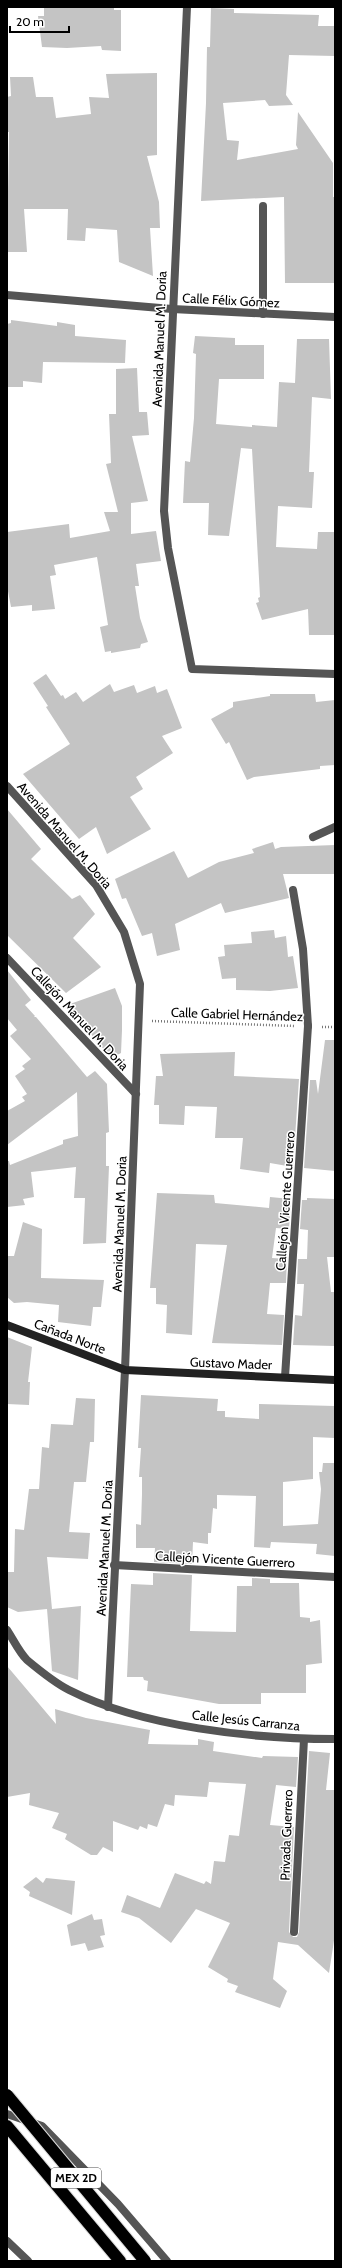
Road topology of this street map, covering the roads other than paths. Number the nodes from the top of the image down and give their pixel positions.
1 (187, 7) edge
2 (263, 206) dead end
3 (7, 295) edge
4 (172, 309) junction
5 (263, 314) junction
6 (335, 317) edge
7 (335, 674) edge
8 (7, 786) edge
9 (335, 827) edge
10 (313, 837) dead end
11 (293, 890) dead end
12 (7, 958) edge
13 (136, 1094) junction
14 (7, 1325) edge
15 (125, 1370) junction
16 (285, 1377) junction
17 (335, 1380) edge
18 (114, 1565) junction
19 (335, 1576) edge
20 (7, 1630) edge
21 (108, 1707) junction
22 (304, 1739) junction
23 (335, 1739) edge
24 (294, 1932) dead end
25 (7, 2095) edge
26 (7, 2114) edge
27 (7, 2126) edge
28 (7, 2242) edge
29 (28, 2261) edge
30 (120, 2261) edge
31 (145, 2261) edge
32 (167, 2261) edge

1 - 4 street, Avenida Manuel M. Doria
2 - 5 street
3 - 4 street, Calle Félix Gómez
4 - 5 street, Calle Félix Gómez
4 - 7 street, Avenida Manuel M. Doria
5 - 6 street, Calle Félix Gómez
8 - 13 street, Avenida Manuel M. Doria
9 - 10 street
11 - 16 street, Callejón Vicente Guerrero
12 - 13 street, Callejón Manuel M. Doria
13 - 15 street, Avenida Manuel M. Doria
14 - 15 street, Cañada Norte
15 - 16 street, Gustavo Mader
15 - 18 street, Avenida Manuel M. Doria
16 - 17 street, Gustavo Mader
18 - 19 street, Callejón Vicente Guerrero
18 - 21 street, Avenida Manuel M. Doria
20 - 21 street, Calle Jesús Carranza
21 - 22 street, Calle Jesús Carranza
22 - 23 street, Calle Jesús Carranza
22 - 24 street, Privada Guerrero
25 - 31 highway, MEX 2D, bridge
26 - 32 street
27 - 30 highway, MEX 2D
28 - 29 street

